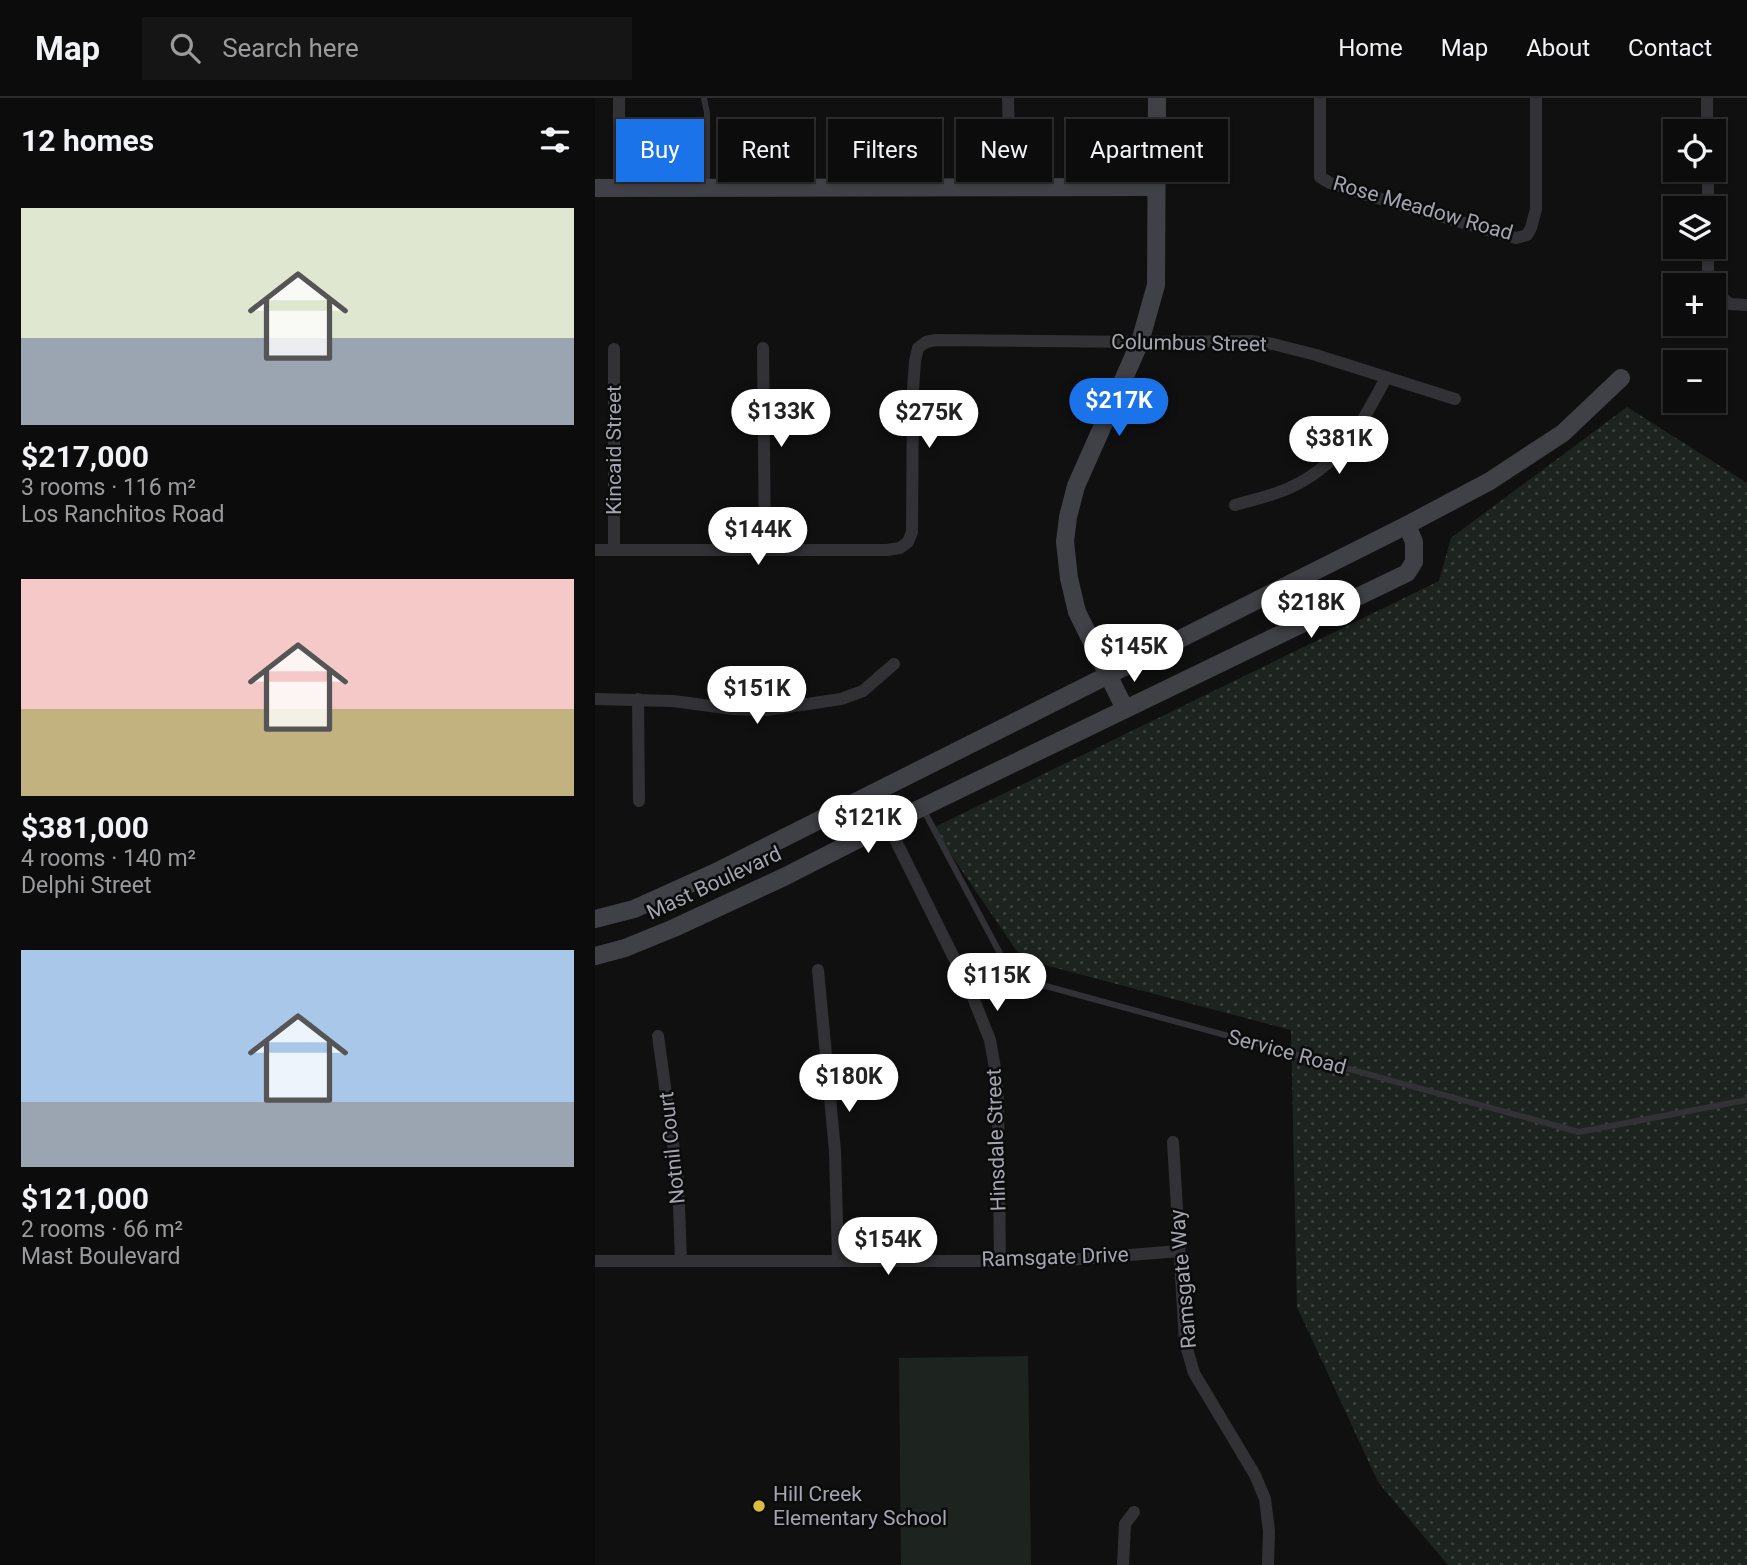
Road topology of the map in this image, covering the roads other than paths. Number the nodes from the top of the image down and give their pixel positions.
1 (619, 98) edge
2 (704, 98) edge
3 (1008, 98) edge
4 (1157, 98) edge
5 (1320, 98) edge
6 (1536, 98) edge
7 (1707, 98) edge
8 (1707, 119) edge
9 (1010, 187) junction
10 (1156, 187) junction
11 (595, 188) edge
12 (619, 188) junction
13 (707, 188) junction
14 (1726, 301) edge
15 (1747, 305) edge
16 (1139, 342) junction
17 (763, 348) dead end
18 (614, 349) dead end
19 (1387, 378) junction
20 (1621, 378) dead end
21 (1455, 399) dead end
22 (1235, 505) dead end
23 (1407, 525) junction
24 (595, 550) edge
25 (614, 550) junction
26 (765, 550) junction
27 (894, 664) dead end
28 (1108, 675) junction
29 (595, 699) edge
30 (638, 699) junction
31 (1125, 709) junction
32 (873, 794) junction
33 (639, 801) dead end
34 (922, 807) junction
35 (888, 824) junction
36 (595, 919) edge
37 (595, 956) edge
38 (818, 970) dead end
39 (658, 1035) dead end
40 (1747, 1100) edge
41 (1173, 1142) dead end
42 (1179, 1251) junction
43 (838, 1260) junction
44 (595, 1261) edge
45 (681, 1261) junction
46 (1000, 1261) junction
47 (1134, 1511) dead end
48 (1123, 1565) edge
49 (1268, 1565) edge

1 - 12 street
2 - 13 lane
3 - 9 street
4 - 10 street
5 - 6 street, Rose Meadow Road
7 - 8 street
9 - 10 street
9 - 13 street
10 - 16 street
11 - 12 street
12 - 13 street
14 - 15 street
16 - 19 street, Columbus Street
16 - 26 street, Columbus Street
16 - 28 street
17 - 26 street
18 - 25 street, Kincaid Street
19 - 21 street, Columbus Street
19 - 22 street
20 - 23 street, Mast Boulevard
23 - 28 street, Mast Boulevard
23 - 31 street, Mast Boulevard
24 - 25 street
25 - 26 street
27 - 30 street
28 - 31 street
28 - 32 street, Mast Boulevard
29 - 30 street
30 - 33 street
31 - 34 street, Mast Boulevard
32 - 35 street, Hinsdale Street
32 - 36 street, Mast Boulevard
34 - 35 street, Mast Boulevard
34 - 40 lane, Service Road
35 - 37 street, Mast Boulevard
35 - 46 street, Hinsdale Street
38 - 43 street
39 - 45 street, Notnil Court
41 - 42 street, Ramsgate Way
42 - 46 street, Ramsgate Drive
42 - 49 street, Ramsgate Way
43 - 45 street, Ramsgate Drive
43 - 46 street, Ramsgate Drive
44 - 45 street, Ramsgate Drive
47 - 48 street

